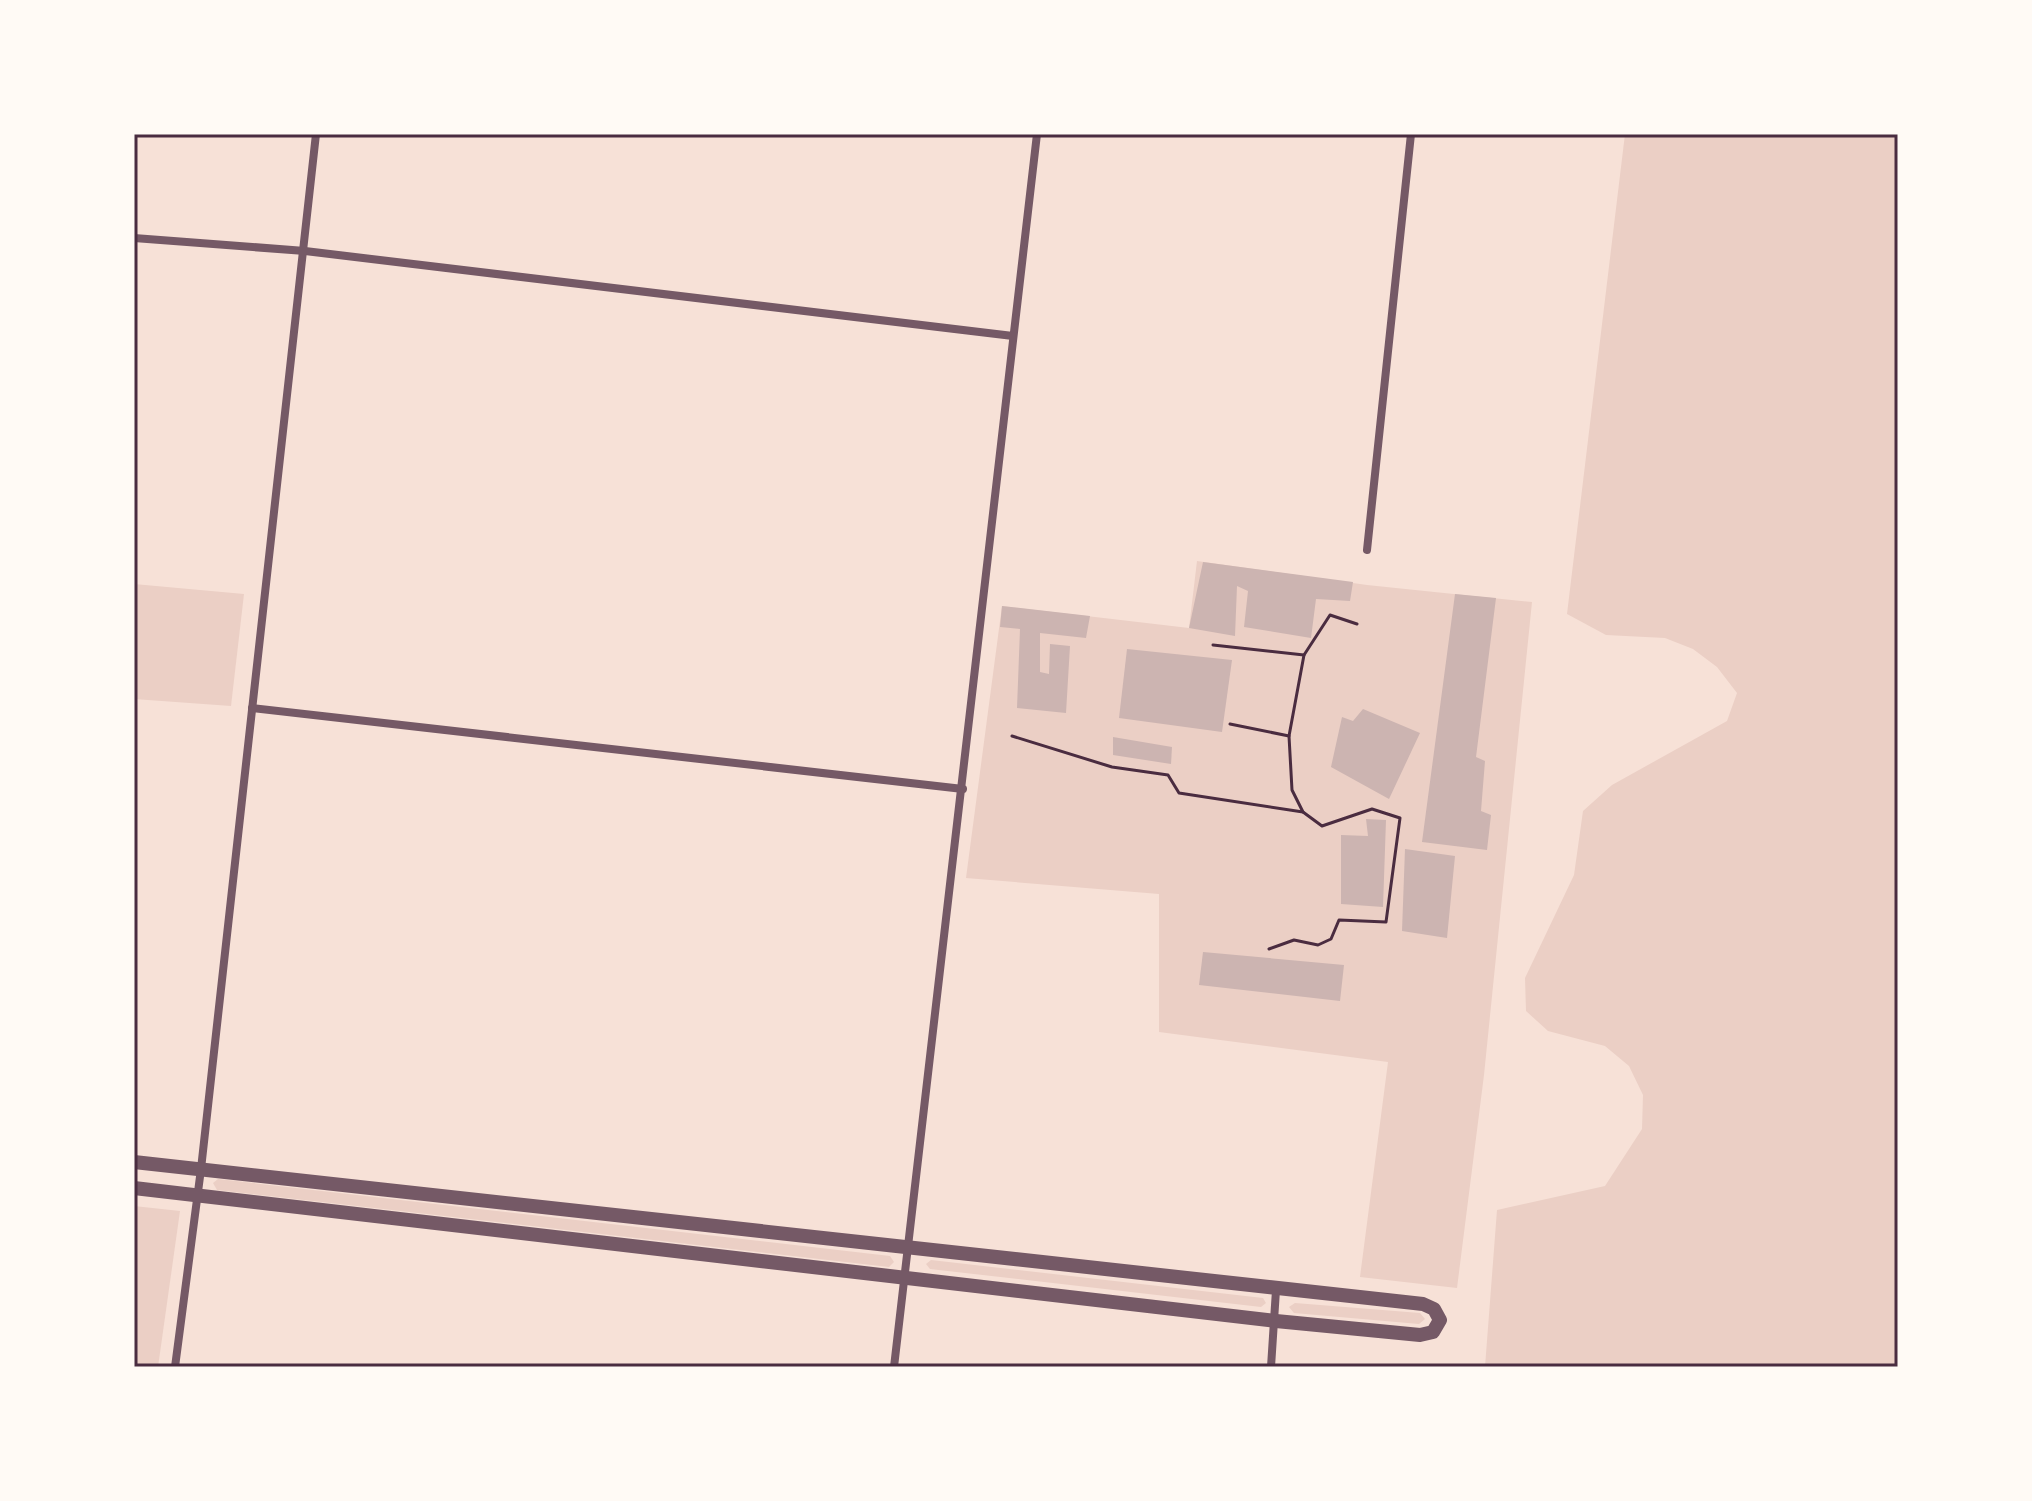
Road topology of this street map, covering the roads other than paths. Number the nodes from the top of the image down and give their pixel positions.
1 (316, 134) edge
2 (1037, 134) edge
3 (1411, 134) edge
4 (134, 238) edge
5 (305, 251) junction
6 (1013, 336) junction
7 (1367, 550) dead end
8 (252, 708) junction
9 (963, 789) junction
10 (134, 1162) edge
11 (201, 1169) junction
12 (134, 1188) edge
13 (196, 1195) junction
14 (908, 1249) junction
15 (905, 1278) junction
16 (1276, 1290) junction
17 (1276, 1321) junction
18 (175, 1367) edge
19 (894, 1367) edge
20 (1271, 1367) edge

1 - 5 street
2 - 6 street
3 - 7 street
4 - 5 street
5 - 6 street
5 - 8 street
6 - 9 street
8 - 9 street
8 - 11 street
9 - 14 street
10 - 11 street
11 - 13 street
11 - 14 street
12 - 13 street
13 - 15 street
13 - 18 street
14 - 15 street
14 - 16 street
15 - 17 street
15 - 19 street
16 - 17 street
16 - 17 street
17 - 20 street

